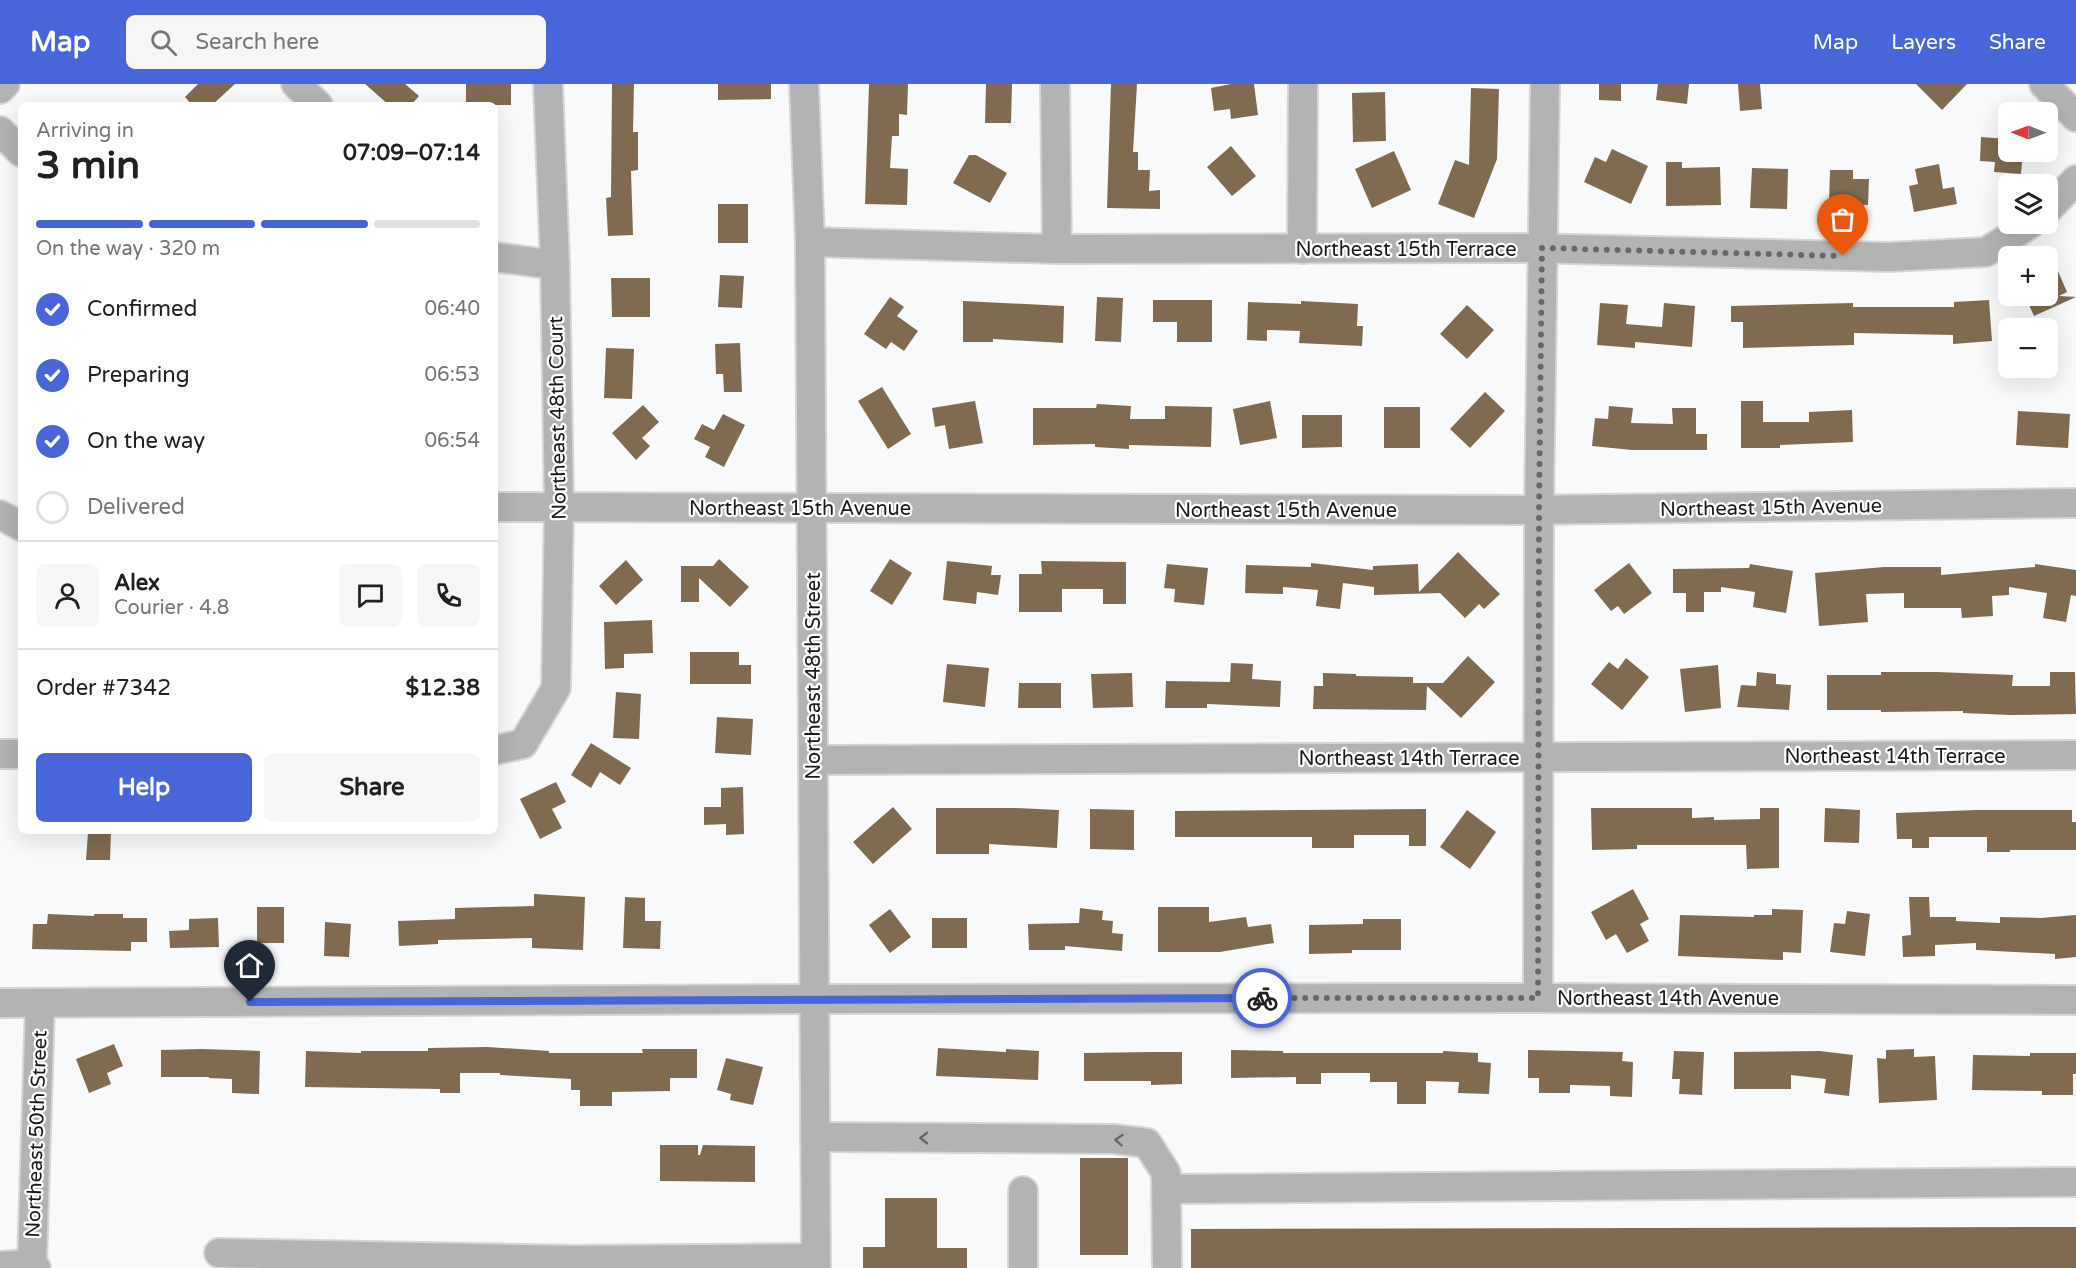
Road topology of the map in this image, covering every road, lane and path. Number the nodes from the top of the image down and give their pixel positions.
1 (4, 84) edge
2 (296, 84) edge
3 (548, 84) edge
4 (804, 84) edge
5 (1055, 84) edge
6 (1303, 84) edge
7 (1545, 84) edge
8 (2044, 84) edge
9 (0, 89) edge
10 (315, 102) edge
11 (2076, 117) edge
12 (0, 131) edge
13 (18, 149) edge
14 (2076, 180) edge
15 (2058, 199) edge
16 (2014, 234) edge
17 (810, 242) junction
18 (1542, 248) junction
19 (1057, 249) junction
20 (1302, 249) junction
21 (498, 256) edge
22 (555, 265) junction
23 (2076, 503) edge
24 (498, 507) edge
25 (559, 507) junction
26 (811, 509) junction
27 (1539, 510) junction
28 (0, 515) edge
29 (18, 524) edge
30 (498, 749) edge
31 (0, 754) edge
32 (18, 754) edge
33 (2076, 755) edge
34 (1540, 758) junction
35 (813, 760) junction
36 (1538, 998) junction
37 (814, 999) junction
38 (2076, 1000) edge
39 (0, 1003) edge
40 (40, 1004) junction
41 (815, 1137) junction
42 (2076, 1182) edge
43 (1167, 1189) junction
44 (1023, 1191) dead end
45 (219, 1252) dead end
46 (739, 1263) edge
47 (816, 1263) edge
48 (0, 1266) edge
49 (34, 1266) edge
50 (1023, 1268) edge
51 (1167, 1268) edge

1 - 9 street
2 - 10 street
3 - 22 street, Northeast 48th Court
4 - 17 street, Northeast 48th Street
5 - 19 street
6 - 20 street
7 - 18 street
8 - 11 street
12 - 13 street
14 - 15 street
16 - 18 street, Northeast 15th Terrace
17 - 19 street, Northeast 15th Terrace
17 - 26 street, Northeast 48th Street
18 - 20 street, Northeast 15th Terrace
18 - 27 street
19 - 20 street, Northeast 15th Terrace
21 - 22 street
22 - 25 street, Northeast 48th Court
23 - 27 street, Northeast 15th Avenue
24 - 25 street, Northeast 15th Avenue
25 - 26 street, Northeast 15th Avenue
25 - 30 street, Northeast 48th Court
26 - 27 street, Northeast 15th Avenue
26 - 35 street, Northeast 48th Street
27 - 34 street
28 - 29 street
31 - 32 street
33 - 34 street, Northeast 14th Terrace
34 - 35 street, Northeast 14th Terrace
34 - 36 street
35 - 37 street, Northeast 48th Street
36 - 37 street, Northeast 14th Avenue
36 - 38 street, Northeast 14th Avenue
37 - 40 street, Northeast 14th Avenue
37 - 41 street, Northeast 48th Street
39 - 40 street, Northeast 14th Avenue
40 - 49 street, Northeast 50th Street
43 -> 41 street
41 - 47 street, Northeast 48th Street
42 - 43 street
43 - 51 street
44 - 50 street
45 - 46 street
46 - 47 street
48 - 49 street

